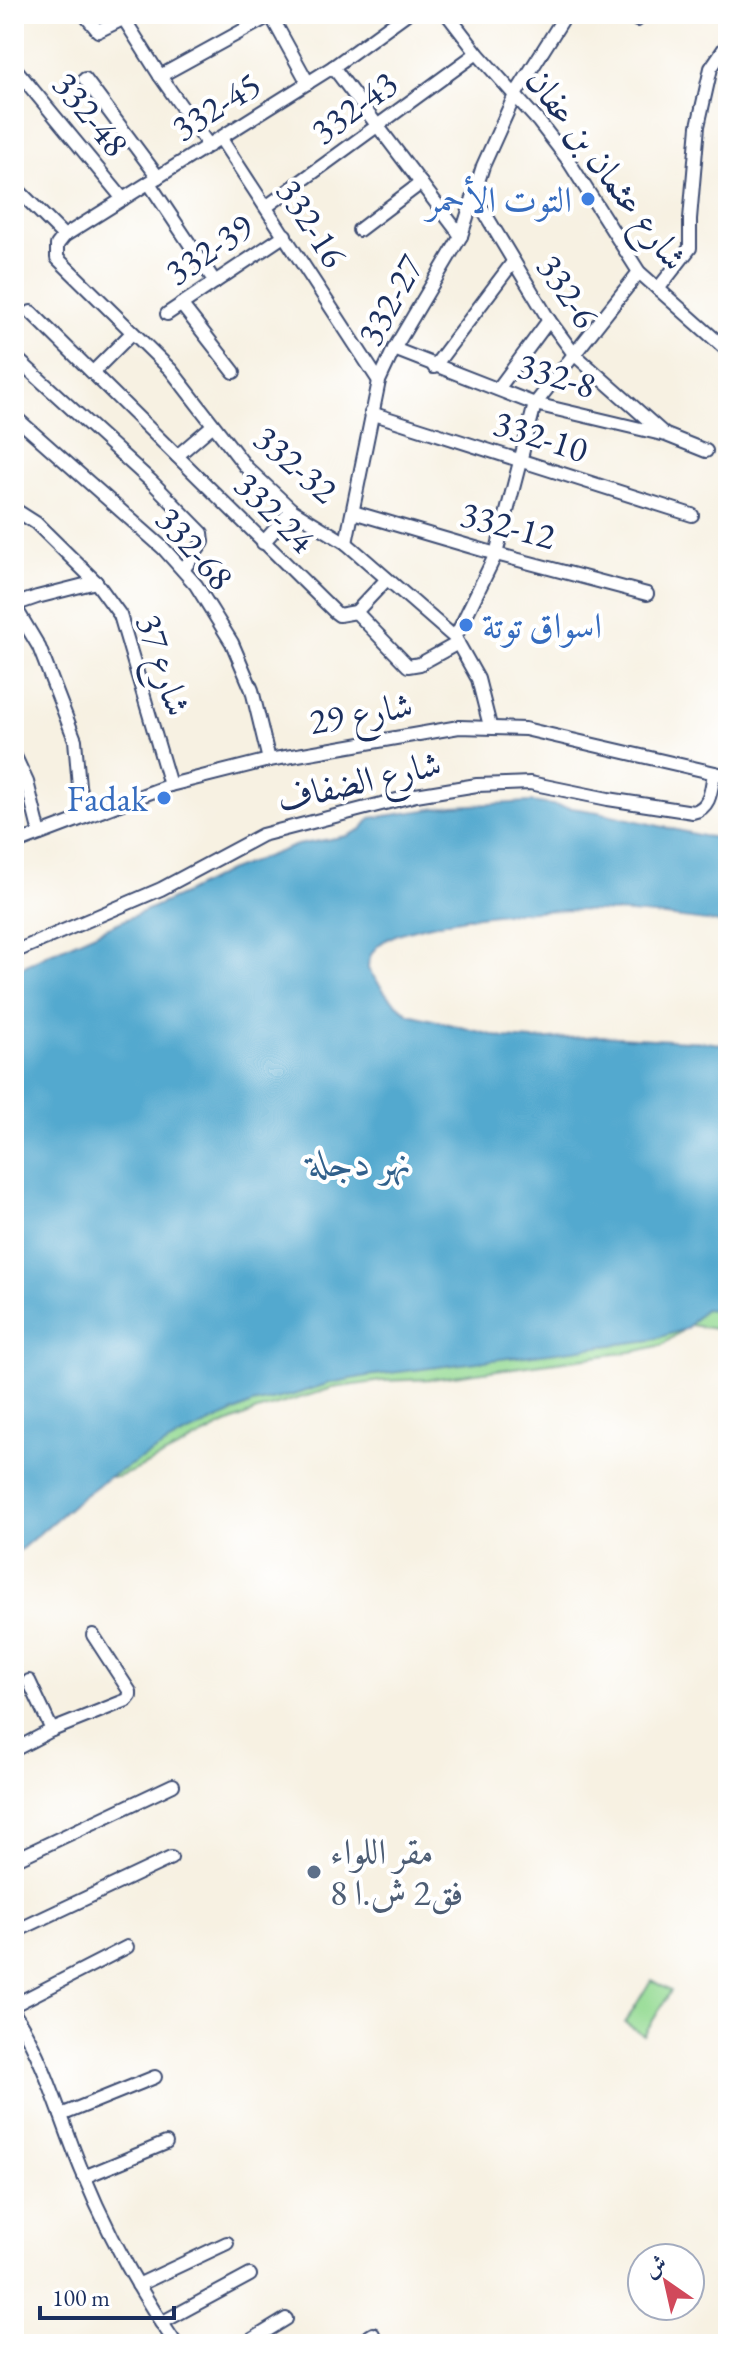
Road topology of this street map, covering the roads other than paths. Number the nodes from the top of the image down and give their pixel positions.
1 (84, 14) edge
2 (406, 14) edge
3 (447, 14) edge
4 (566, 14) edge
5 (272, 15) edge
6 (128, 16) edge
7 (728, 43) edge
8 (477, 53) junction
9 (14, 67) edge
10 (333, 67) junction
11 (160, 76) junction
12 (85, 79) dead end
13 (308, 83) junction
14 (515, 95) junction
15 (379, 127) junction
16 (215, 142) junction
17 (154, 180) junction
18 (421, 183) junction
19 (14, 186) edge
20 (475, 197) junction
21 (123, 199) junction
22 (266, 207) junction
23 (359, 230) dead end
24 (285, 235) junction
25 (461, 236) junction
26 (60, 241) junction
27 (513, 262) junction
28 (639, 272) junction
29 (215, 282) junction
30 (658, 289) junction
31 (181, 304) junction
32 (31, 312) dead end
33 (167, 314) dead end
34 (549, 320) junction
35 (132, 333) junction
36 (394, 349) junction
37 (728, 351) edge
38 (574, 354) junction
39 (14, 356) edge
40 (434, 367) junction
41 (93, 372) junction
42 (234, 372) dead end
43 (379, 381) junction
44 (498, 389) junction
45 (535, 404) junction
46 (371, 413) junction
47 (14, 416) edge
48 (212, 426) junction
49 (666, 435) junction
50 (706, 451) dead end
51 (177, 456) junction
52 (521, 462) junction
53 (14, 509) edge
54 (292, 510) junction
55 (353, 512) junction
56 (692, 515) dead end
57 (263, 543) junction
58 (346, 543) junction
59 (496, 554) junction
60 (183, 570) junction
61 (387, 579) junction
62 (96, 582) junction
63 (647, 594) dead end
64 (14, 605) edge
65 (356, 612) junction
66 (457, 640) junction
67 (490, 726) junction
68 (14, 754) edge
69 (269, 760) junction
70 (714, 773) junction
71 (728, 776) edge
72 (170, 785) junction
73 (86, 816) junction
74 (40, 834) junction
75 (14, 844) edge
76 (14, 952) edge
77 (93, 1635) dead end
78 (29, 1681) dead end
79 (52, 1730) junction
80 (14, 1750) edge
81 (173, 1785) dead end
82 (171, 1858) dead end
83 (14, 1860) edge
84 (14, 1932) edge
85 (127, 1947) dead end
86 (14, 2005) edge
87 (14, 2013) edge
88 (155, 2077) dead end
89 (61, 2115) junction
90 (166, 2143) dead end
91 (84, 2177) junction
92 (227, 2243) dead end
93 (250, 2275) dead end
94 (138, 2285) junction
95 (286, 2319) dead end
96 (161, 2323) junction
97 (373, 2334) dead end
98 (176, 2344) edge
99 (245, 2344) edge
100 (357, 2344) edge

1 - 6 street
2 - 10 street, 332-45
3 - 8 street, شارع عثمان بن عفان
4 - 14 street, 332-27
5 - 11 street
5 - 13 street
6 - 11 street, 332-16
7 - 30 street
8 - 14 street, شارع عثمان بن عفان
8 - 15 street, 332-43
9 - 21 street, 332-48
10 - 13 street, 332-45
10 - 15 street
11 - 16 street, 332-16
12 - 17 street
13 - 16 street, 332-45
14 - 20 street, 332-27
14 - 28 street, شارع عثمان بن عفان
15 - 18 street
15 - 22 street, 332-43
16 - 17 street, 332-45
16 - 22 street, 332-16
17 - 21 street, 332-45
17 - 29 street
18 - 23 street
18 - 25 street
19 - 26 street, 332-32
20 - 25 street, 332-27
20 - 27 street, 332-6
21 - 26 street, 332-45
22 - 24 street, 332-16
24 - 29 street, 332-39
24 - 43 street, 332-16
25 - 36 street, 332-27
26 - 35 street, 332-32
27 - 34 street, 332-6
27 - 40 street
28 - 30 street, شارع عثمان بن عفان
28 - 38 street
29 - 31 street, 332-39
30 - 37 street, شارع عثمان بن عفان
31 - 33 street, 332-39
31 - 42 street
32 - 41 street, 332-24
34 - 38 street, 332-6
34 - 44 street
35 - 41 street
35 - 48 street, 332-32
36 - 40 street, 332-8
36 - 43 street, 332-27
38 - 45 street
38 - 49 street, 332-6
39 - 60 street
40 - 44 street, 332-8
41 - 51 street, 332-24
43 - 46 street, 332-27
44 - 45 street, 332-8
45 - 49 street, 332-8
45 - 52 street
46 - 52 street, 332-10
46 - 55 street, 332-27
47 - 60 street, 332-68
48 - 51 street
48 - 54 street, 332-32
49 - 50 street, 332-8
51 - 57 street, 332-24
52 - 56 street, 332-10
52 - 59 street
53 - 62 street, شارع 37
54 - 57 street
54 - 58 street, 332-32
55 - 58 street, 332-27
55 - 59 street, 332-12
57 - 65 street, 332-24
58 - 61 street, 332-32
59 - 63 street, 332-12
59 - 66 street
60 - 69 street, 332-68
61 - 65 street
61 - 66 street, 332-32
62 - 64 street
62 - 72 street, شارع 37
64 - 73 street
65 - 66 street, 332-24
66 - 67 street, 332-32
67 - 69 street, شارع 29
67 - 70 street, شارع 29
68 - 74 street
69 - 72 street, شارع 29
70 - 71 street, شارع 29
70 - 76 street, شارع الضفاف
72 - 73 street, شارع 29
73 - 74 street, شارع 29
74 - 75 street, شارع 29
77 - 79 street
78 - 79 street
79 - 80 street
81 - 83 street
82 - 84 street
85 - 86 street
87 - 89 street
88 - 89 street
89 - 91 street
90 - 91 street
91 - 94 street
92 - 94 street
93 - 96 street
94 - 96 street
95 - 99 street
96 - 98 street
97 - 100 street

